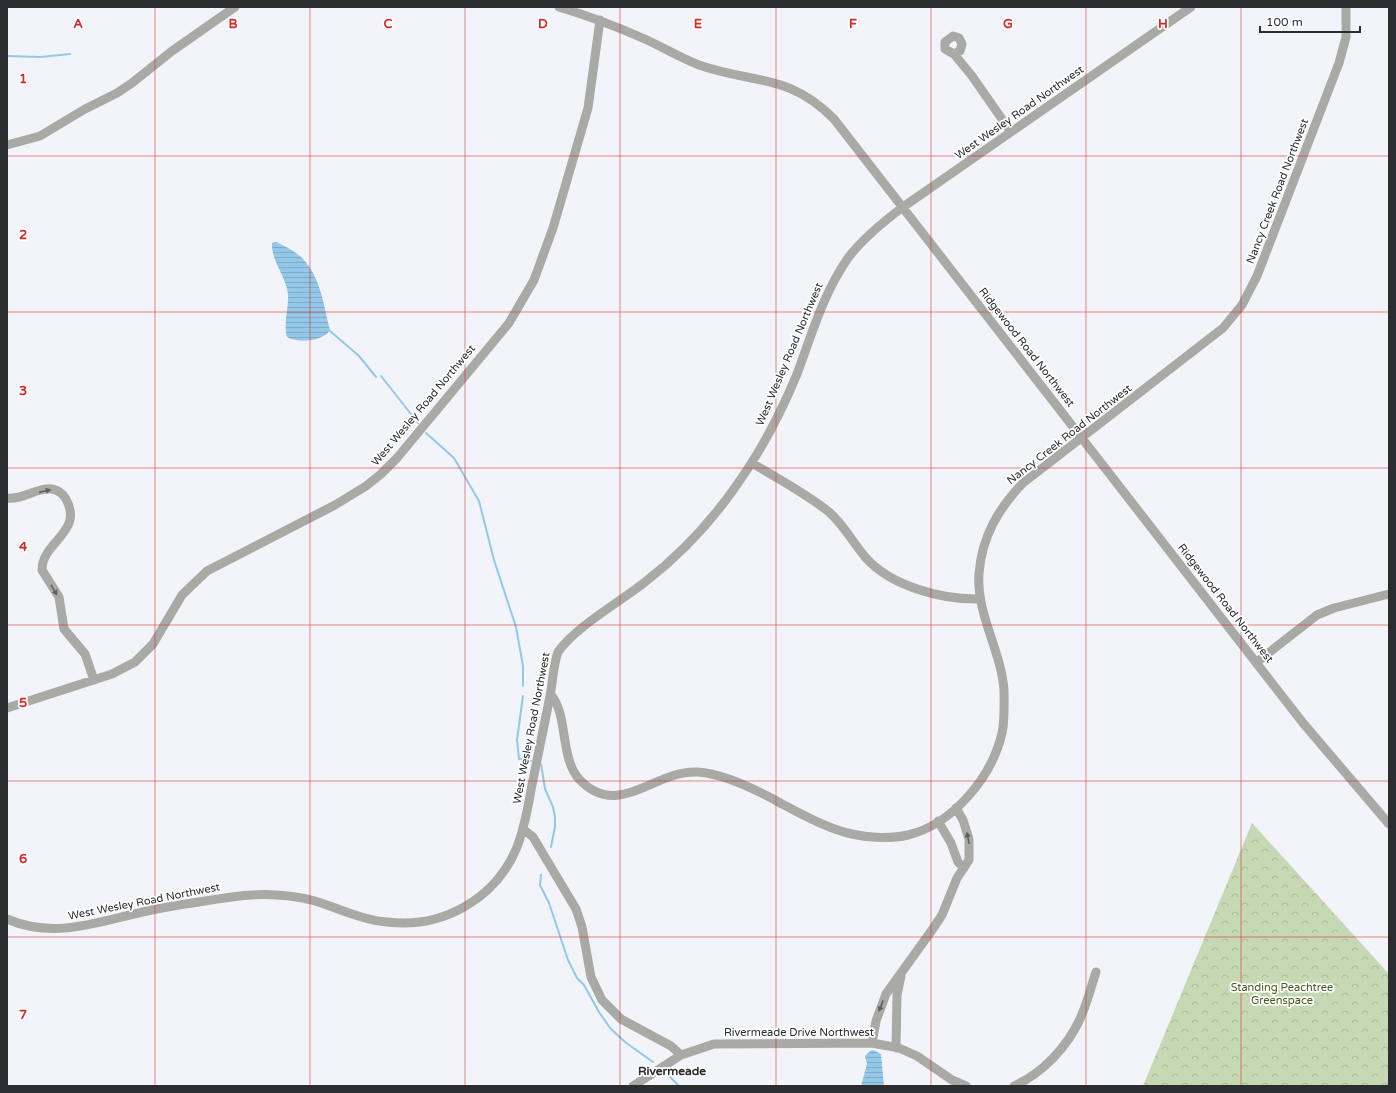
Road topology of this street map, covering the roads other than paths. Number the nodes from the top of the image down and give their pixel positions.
1 (235, 7) edge
2 (559, 7) edge
3 (1191, 7) edge
4 (1346, 7) edge
5 (600, 20) junction
6 (954, 54) dead end
7 (1011, 132) junction
8 (7, 145) edge
9 (903, 207) junction
10 (1082, 438) junction
11 (752, 463) junction
12 (7, 498) edge
13 (1389, 594) edge
14 (980, 599) junction
15 (1257, 662) junction
16 (94, 680) junction
17 (551, 695) junction
18 (7, 708) edge
19 (956, 808) junction
20 (938, 821) junction
21 (1389, 824) edge
22 (523, 829) junction
23 (964, 868) junction
24 (7, 919) edge
25 (1096, 972) dead end
26 (901, 975) junction
27 (872, 1043) junction
28 (896, 1048) junction
29 (680, 1055) junction
30 (633, 1086) edge
31 (966, 1086) edge
32 (1014, 1086) edge

1 - 8 street
2 - 5 street, Ridgewood Road Northwest
3 - 7 street, West Wesley Road Northwest
4 - 10 street, Nancy Creek Road Northwest
5 - 9 street, Ridgewood Road Northwest
5 - 16 street, West Wesley Road Northwest
6 - 7 street
7 - 9 street, West Wesley Road Northwest
9 - 10 street, Ridgewood Road Northwest
9 - 11 street, West Wesley Road Northwest
10 - 14 street, Nancy Creek Road Northwest
10 - 15 street, Ridgewood Road Northwest
11 - 14 street
11 - 17 street, West Wesley Road Northwest
12 -> 16 street
13 - 15 street
14 - 19 street, Nancy Creek Road Northwest
15 - 21 street, Ridgewood Road Northwest
16 - 18 street, West Wesley Road Northwest
17 - 20 street, Nancy Creek Road Northwest
17 - 22 street, West Wesley Road Northwest
19 - 20 street, Nancy Creek Road Northwest
23 -> 19 street
20 - 23 street
22 - 24 street, West Wesley Road Northwest
22 - 29 street
23 - 26 street
25 - 32 street
26 -> 27 street
26 - 28 street
27 - 28 street, Rivermeade Drive Northwest
27 - 29 street, Rivermeade Drive Northwest
28 - 31 street, Rivermeade Drive Northwest
29 - 30 street, Rivermeade Drive Northwest

